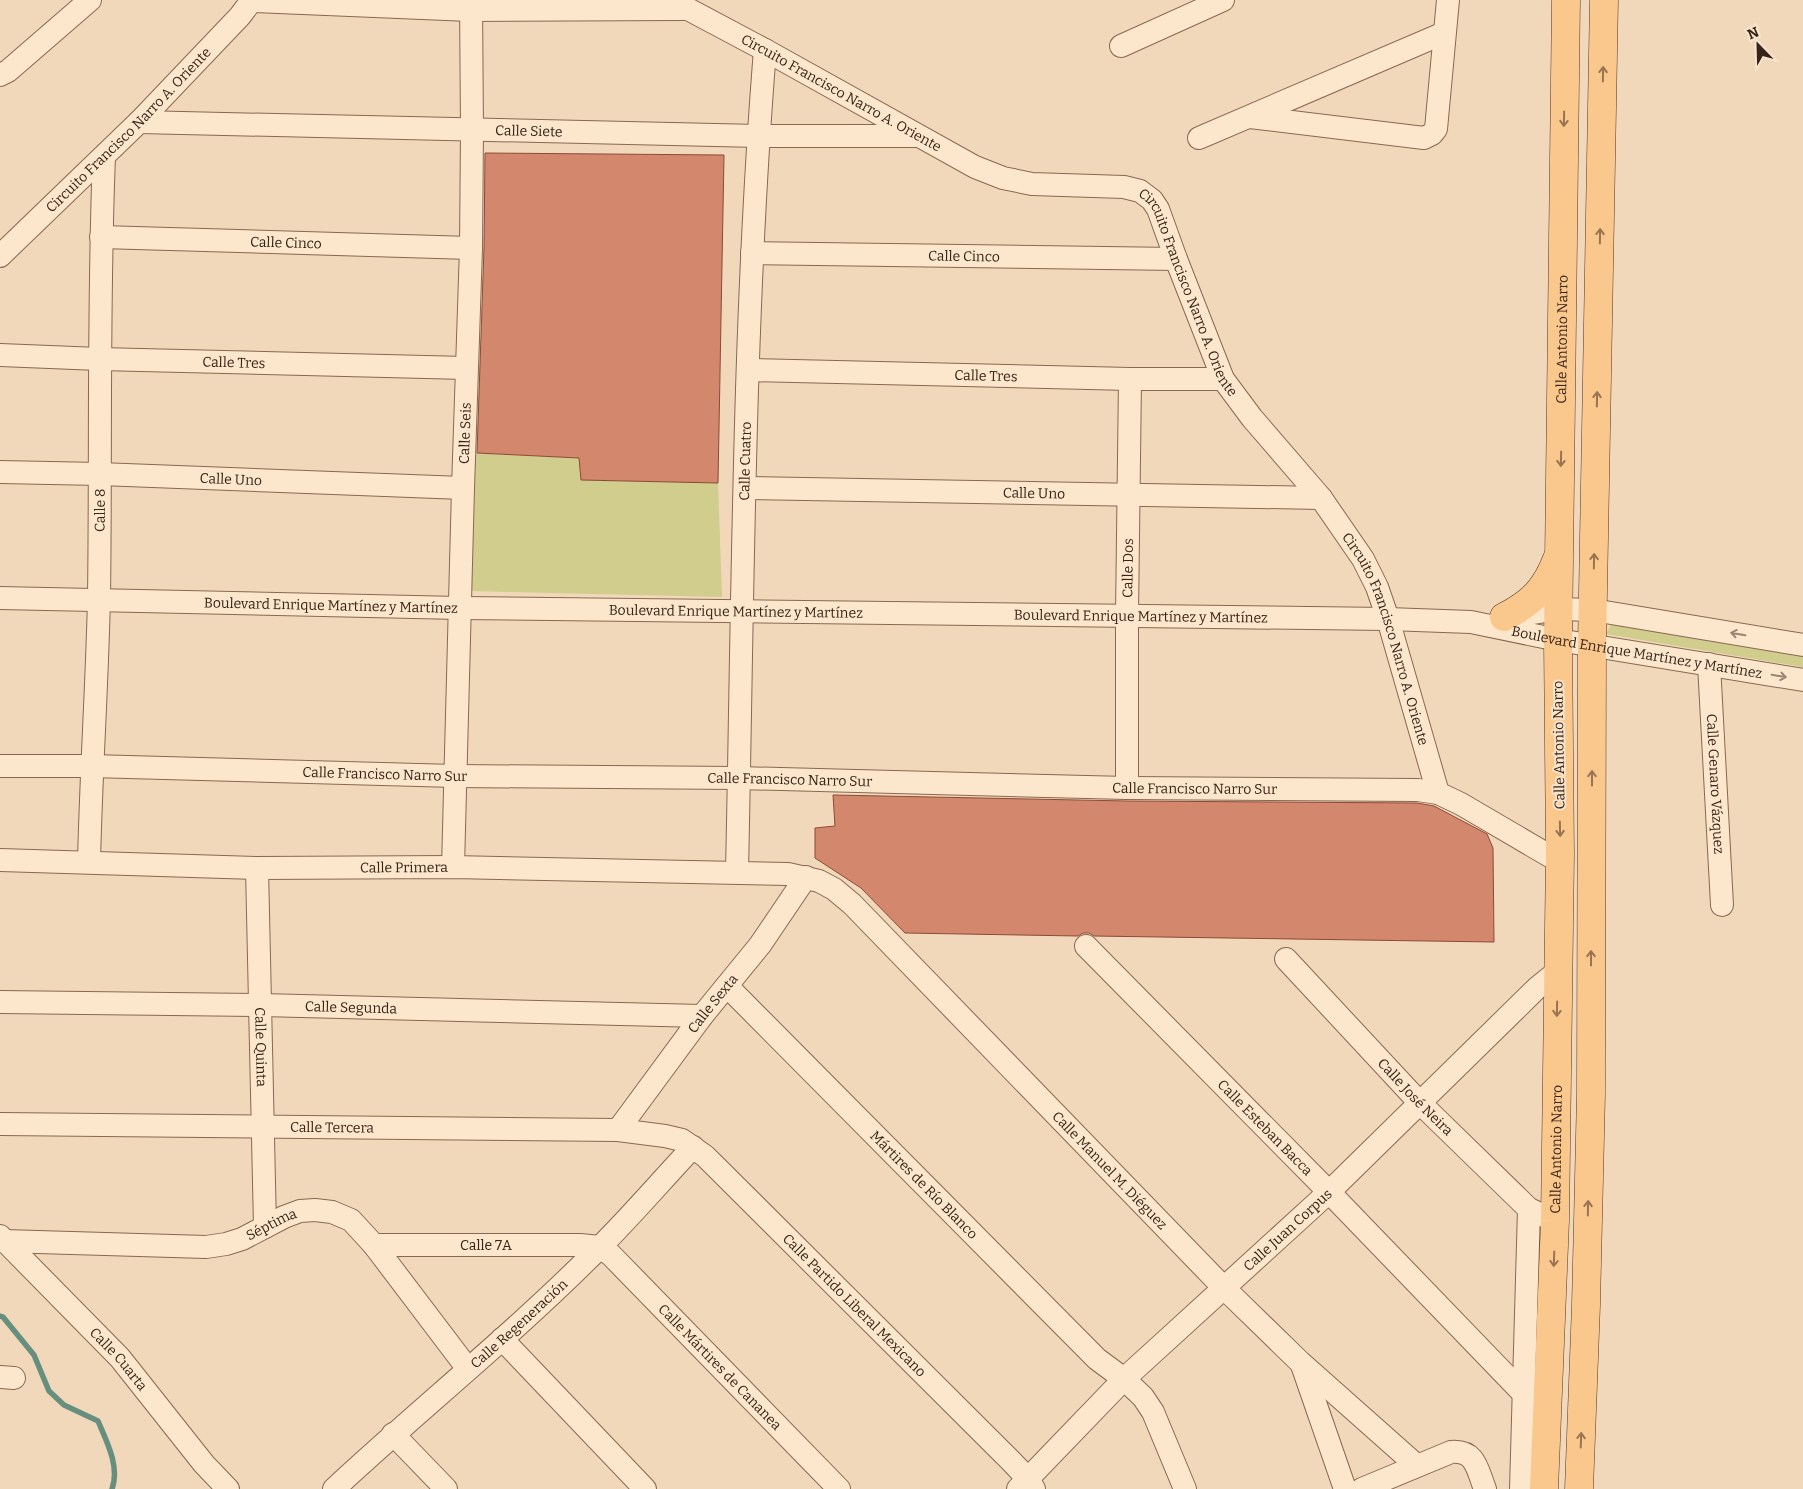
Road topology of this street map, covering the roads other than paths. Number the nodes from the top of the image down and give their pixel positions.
1 (252, 0) edge
2 (1223, 0) edge
3 (1448, 0) edge
4 (1566, 0) edge
5 (1604, 0) edge
6 (87, 1) edge
7 (470, 5) edge
8 (679, 5) edge
9 (1444, 33) junction
10 (1121, 46) dead end
11 (766, 50) junction
12 (0, 75) edge
13 (1250, 117) junction
14 (139, 122) junction
15 (472, 130) junction
16 (758, 136) junction
17 (917, 136) junction
18 (1198, 138) dead end
19 (104, 157) junction
20 (101, 237) junction
21 (471, 248) junction
22 (752, 253) junction
23 (0, 256) edge
24 (1176, 259) junction
25 (0, 355) edge
26 (100, 359) junction
27 (466, 368) junction
28 (748, 370) junction
29 (1130, 379) junction
30 (1223, 379) junction
31 (0, 472) edge
32 (100, 474) junction
33 (463, 488) junction
34 (745, 488) junction
35 (1129, 495) junction
36 (1321, 498) junction
37 (1560, 553) junction
38 (0, 598) edge
39 (98, 601) junction
40 (460, 608) junction
41 (1559, 610) junction
42 (1593, 610) junction
43 (742, 611) junction
44 (1127, 616) junction
45 (1504, 617) junction
46 (1388, 619) junction
47 (1471, 622) junction
48 (1558, 640) junction
49 (1803, 645) edge
50 (1592, 646) junction
51 (1709, 664) junction
52 (1803, 680) edge
53 (0, 766) edge
54 (91, 766) junction
55 (455, 776) junction
56 (739, 778) junction
57 (1127, 788) junction
58 (1438, 792) junction
59 (0, 860) edge
60 (89, 862) junction
61 (1560, 862) junction
62 (453, 867) junction
63 (257, 868) junction
64 (737, 872) junction
65 (806, 877) junction
66 (1722, 905) dead end
67 (1086, 946) dead end
68 (1286, 959) dead end
69 (1558, 970) junction
70 (728, 986) junction
71 (0, 1002) edge
72 (261, 1005) junction
73 (702, 1016) junction
74 (1420, 1103) junction
75 (0, 1124) edge
76 (263, 1126) junction
77 (618, 1130) junction
78 (665, 1136) joint
79 (693, 1147) junction
80 (1329, 1192) junction
81 (1529, 1209) junction
82 (1555, 1221) junction
83 (265, 1227) junction
84 (2, 1239) edge
85 (374, 1245) junction
86 (600, 1247) junction
87 (1225, 1289) junction
88 (502, 1339) junction
89 (1300, 1362) junction
90 (468, 1369) junction
91 (1124, 1379) junction
92 (1524, 1394) junction
93 (1548, 1419) junction
94 (393, 1434) junction
95 (1416, 1465) junction
96 (1027, 1486) edge
97 (228, 1489) edge
98 (334, 1489) edge
99 (446, 1489) edge
100 (645, 1489) edge
101 (839, 1489) edge
102 (1185, 1489) edge
103 (1345, 1489) edge
104 (1362, 1489) edge
105 (1485, 1489) edge
106 (1521, 1489) edge
107 (1544, 1489) edge
108 (1579, 1489) edge

1 - 7 street
1 - 14 street, Circuito Francisco Narro A. Oriente
2 - 10 street
3 - 9 street
4 -> 37 main road, Calle Antonio Narro
42 -> 5 main road
6 - 12 street
7 - 8 street
7 - 15 street, Calle Seis
8 - 11 street, Circuito Francisco Narro A. Oriente
9 - 13 street
9 - 13 street
11 - 16 street, Calle Cuatro
11 - 17 street, Circuito Francisco Narro A. Oriente
13 - 18 street
14 - 15 street, Calle Siete
14 - 19 street, Circuito Francisco Narro A. Oriente
15 - 16 street, Calle Siete
15 - 21 street, Calle Seis
16 - 17 street, Calle Siete
16 - 22 street, Calle Cuatro
17 - 24 street, Circuito Francisco Narro A. Oriente
19 - 20 street, Calle 8
19 - 23 street, Circuito Francisco Narro A. Oriente
20 - 21 street, Calle Cinco
20 - 26 street, Calle 8
21 - 27 street, Calle Seis
22 - 24 street, Calle Cinco
22 - 28 street, Calle Cuatro
24 - 30 street, Circuito Francisco Narro A. Oriente
25 - 26 street, Calle Tres
26 - 27 street, Calle Tres
26 - 32 street, Calle 8
27 - 33 street, Calle Seis
28 - 29 street, Calle Tres
28 - 34 street, Calle Cuatro
29 - 30 street, Calle Tres
29 - 35 street, Calle Dos
30 - 36 street, Circuito Francisco Narro A. Oriente
31 - 32 street, Calle Uno
32 - 33 street, Calle Uno
32 - 39 street, Calle 8
33 - 40 street, Calle Seis
34 - 35 street, Calle Uno
34 - 43 street, Calle Cuatro
35 - 36 street, Calle Uno
35 - 44 street, Calle Dos
36 - 46 street, Circuito Francisco Narro A. Oriente
37 - 41 main road, Calle Antonio Narro
37 - 45 main road
38 - 39 street, Boulevard Enrique Martínez y Martínez
39 - 40 street, Boulevard Enrique Martínez y Martínez
39 - 54 street, Calle 8
40 - 43 street, Boulevard Enrique Martínez y Martínez
40 - 55 street, Calle Seis
41 - 42 street, Boulevard Enrique Martínez y Martínez
41 - 45 street, Boulevard Enrique Martínez y Martínez
41 - 48 main road, Calle Antonio Narro
49 -> 42 street, Boulevard Enrique Martínez y Martínez
42 - 50 main road
43 - 44 street, Boulevard Enrique Martínez y Martínez
43 - 56 street, Calle Cuatro
44 - 46 street, Boulevard Enrique Martínez y Martínez
44 - 57 street, Calle Dos
45 - 47 street, Boulevard Enrique Martínez y Martínez
46 - 47 street, Boulevard Enrique Martínez y Martínez
46 - 58 street, Circuito Francisco Narro A. Oriente
47 - 48 street, Boulevard Enrique Martínez y Martínez
48 - 50 street, Boulevard Enrique Martínez y Martínez
48 -> 61 main road, Calle Antonio Narro
50 - 51 street, Boulevard Enrique Martínez y Martínez
108 -> 50 main road
51 -> 52 street, Boulevard Enrique Martínez y Martínez
51 - 66 street, Calle Genaro Vázquez
53 - 54 street, Calle Francisco Narro Sur
54 - 55 street, Calle Francisco Narro Sur
54 - 60 street, Calle 8
55 - 56 street, Calle Francisco Narro Sur
55 - 62 street, Calle Seis
56 - 57 street, Calle Francisco Narro Sur
56 - 64 street, Calle Cuatro
57 - 58 street, Calle Francisco Narro Sur
58 - 61 street, Calle Francisco Narro Sur
59 - 60 street, Calle Primera
60 - 63 street, Calle Primera
61 - 69 main road, Calle Antonio Narro
62 - 63 street, Calle Primera
62 - 64 street, Calle Primera
63 - 72 street, Calle Quinta
64 - 65 street, Calle Primera
65 - 70 street, Calle Sexta
65 - 87 street, Calle Manuel M. Diéguez
67 - 80 street, Calle Esteban Bacca
68 - 74 street, Calle José Neira
69 - 74 street, Calle Juan Corpus
69 -> 82 main road, Calle Antonio Narro
70 - 73 street, Calle Sexta
70 - 91 street, Mártires de Río Blanco
71 - 72 street, Calle Segunda
72 - 73 street, Calle Segunda
72 - 76 street, Calle Quinta
73 - 77 street, Calle Sexta
74 - 80 street, Calle Juan Corpus
74 - 81 street, Calle José Neira
75 - 76 street, Calle Tercera
76 - 77 street, Calle Tercera
76 - 83 street, Calle Quinta
77 - 78 street, Calle Tercera
78 - 79 street, Calle Partido Liberal Mexicano
79 - 86 street, Calle Regeneración
79 - 96 street, Calle Partido Liberal Mexicano
80 - 87 street, Calle Juan Corpus
80 - 92 street, Calle Esteban Bacca
81 - 82 street, Calle José Neira
81 - 92 street
82 -> 93 main road, Calle Antonio Narro
83 - 84 street, Séptima
83 - 85 street, Séptima
84 - 97 street, Calle Cuarta
85 - 86 street, Calle 7A
85 - 90 street, Séptima
86 - 88 street, Calle Regeneración
86 - 101 street, Calle Mártires de Cananea
87 - 89 street, Calle Manuel M. Diéguez
87 - 91 street, Calle Juan Corpus
88 - 90 street, Calle Regeneración
88 - 100 street
89 - 95 street, Calle Manuel M. Diéguez
89 - 103 street
90 - 94 street, Calle Regeneración
91 - 96 street, Calle Juan Corpus
91 - 102 street, Mártires de Río Blanco
92 - 93 street, Calle Esteban Bacca
92 - 106 street
93 - 107 main road, Calle Antonio Narro
94 - 98 street, Calle Regeneración
94 - 99 street
95 - 104 street
95 - 105 street

